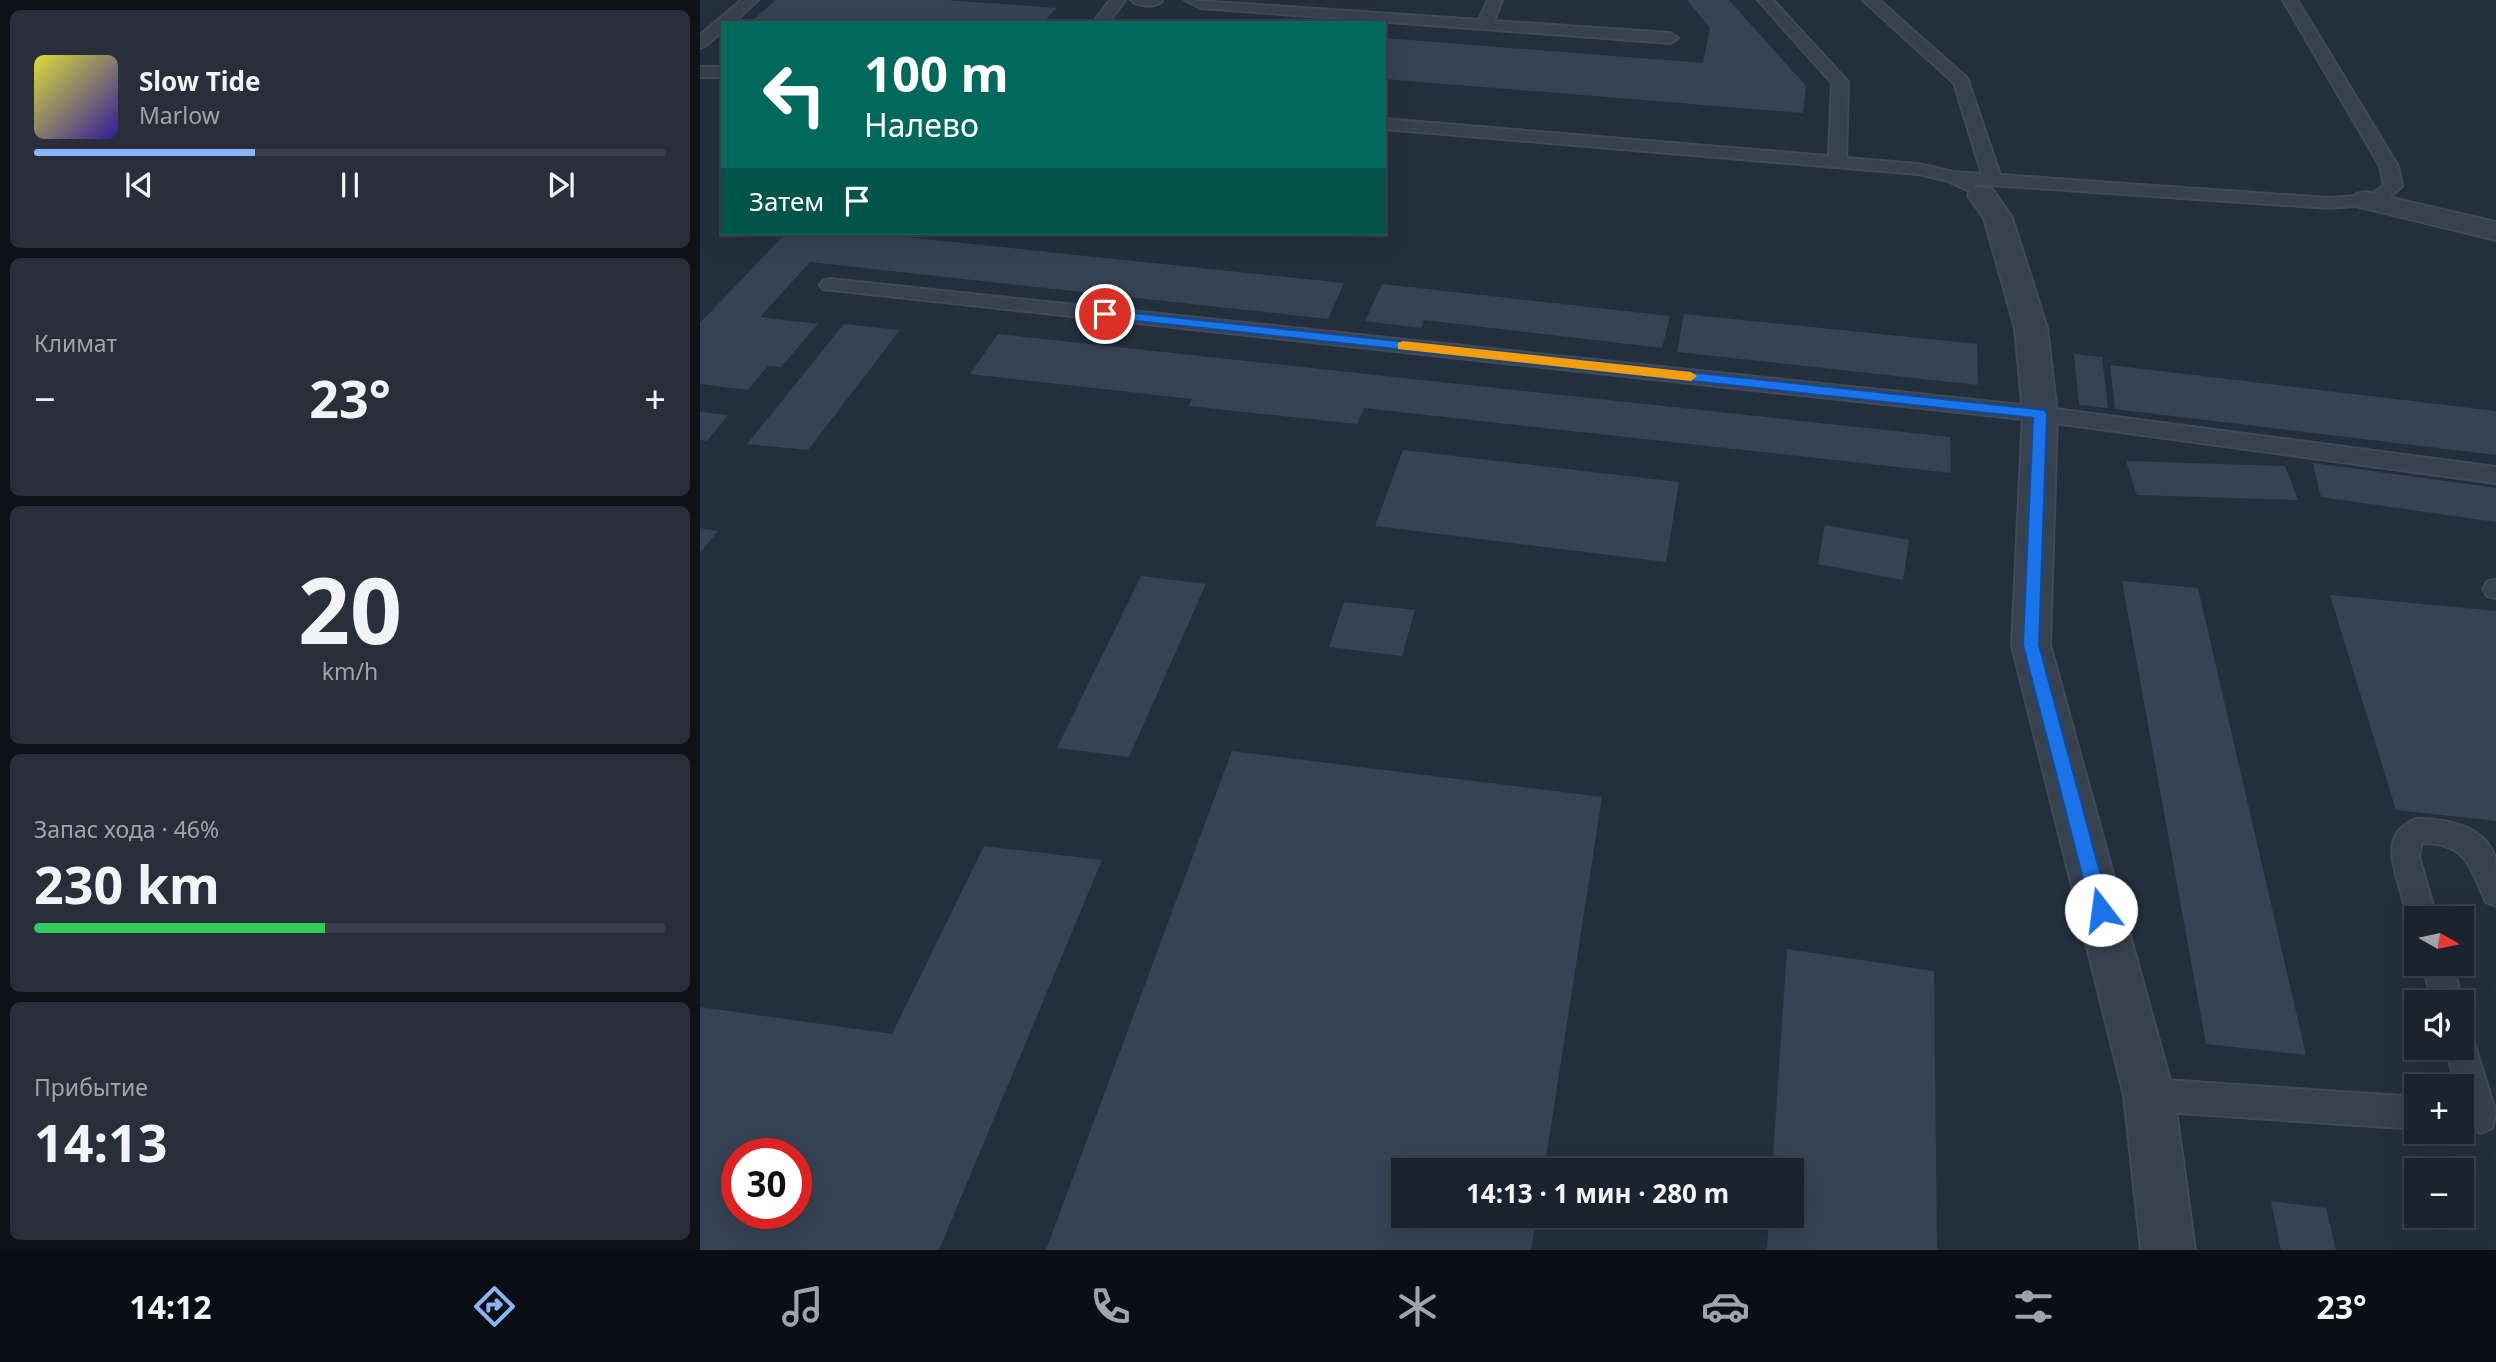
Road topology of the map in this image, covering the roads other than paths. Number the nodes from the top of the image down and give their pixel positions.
1 (751, 0) edge
2 (1118, 0) edge
3 (1138, 0) edge
4 (1192, 0) edge
5 (1495, 0) edge
6 (1765, 0) edge
7 (1870, 0) edge
8 (2290, 0) edge
9 (1155, 1) edge
10 (725, 21) edge
11 (1102, 21) edge
12 (1485, 24) junction
13 (721, 25) edge
14 (1670, 38) dead end
15 (700, 43) edge
16 (700, 72) edge
17 (721, 72) edge
18 (1386, 124) edge
19 (1837, 162) junction
20 (1988, 187) junction
21 (2366, 200) junction
22 (2496, 231) edge
23 (830, 285) dead end
24 (2040, 414) junction
25 (2496, 475) edge
26 (2496, 893) edge
27 (2419, 906) edge
28 (2464, 1060) edge
29 (2149, 1095) junction
30 (2404, 1112) edge
31 (2480, 1118) edge
32 (2168, 1250) edge

1 - 10 lane
2 - 11 lane
3 - 9 lane
4 - 12 lane
5 - 12 lane
6 - 19 lane
7 - 20 lane
8 - 21 lane
12 - 14 lane
13 - 15 lane
16 - 17 lane
18 - 19 lane
19 - 20 lane
20 - 21 lane
20 - 24 street
21 - 22 street
23 - 24 lane
24 - 25 lane
24 - 29 street
26 - 27 lane
28 - 31 lane
29 - 30 lane
29 - 32 street

